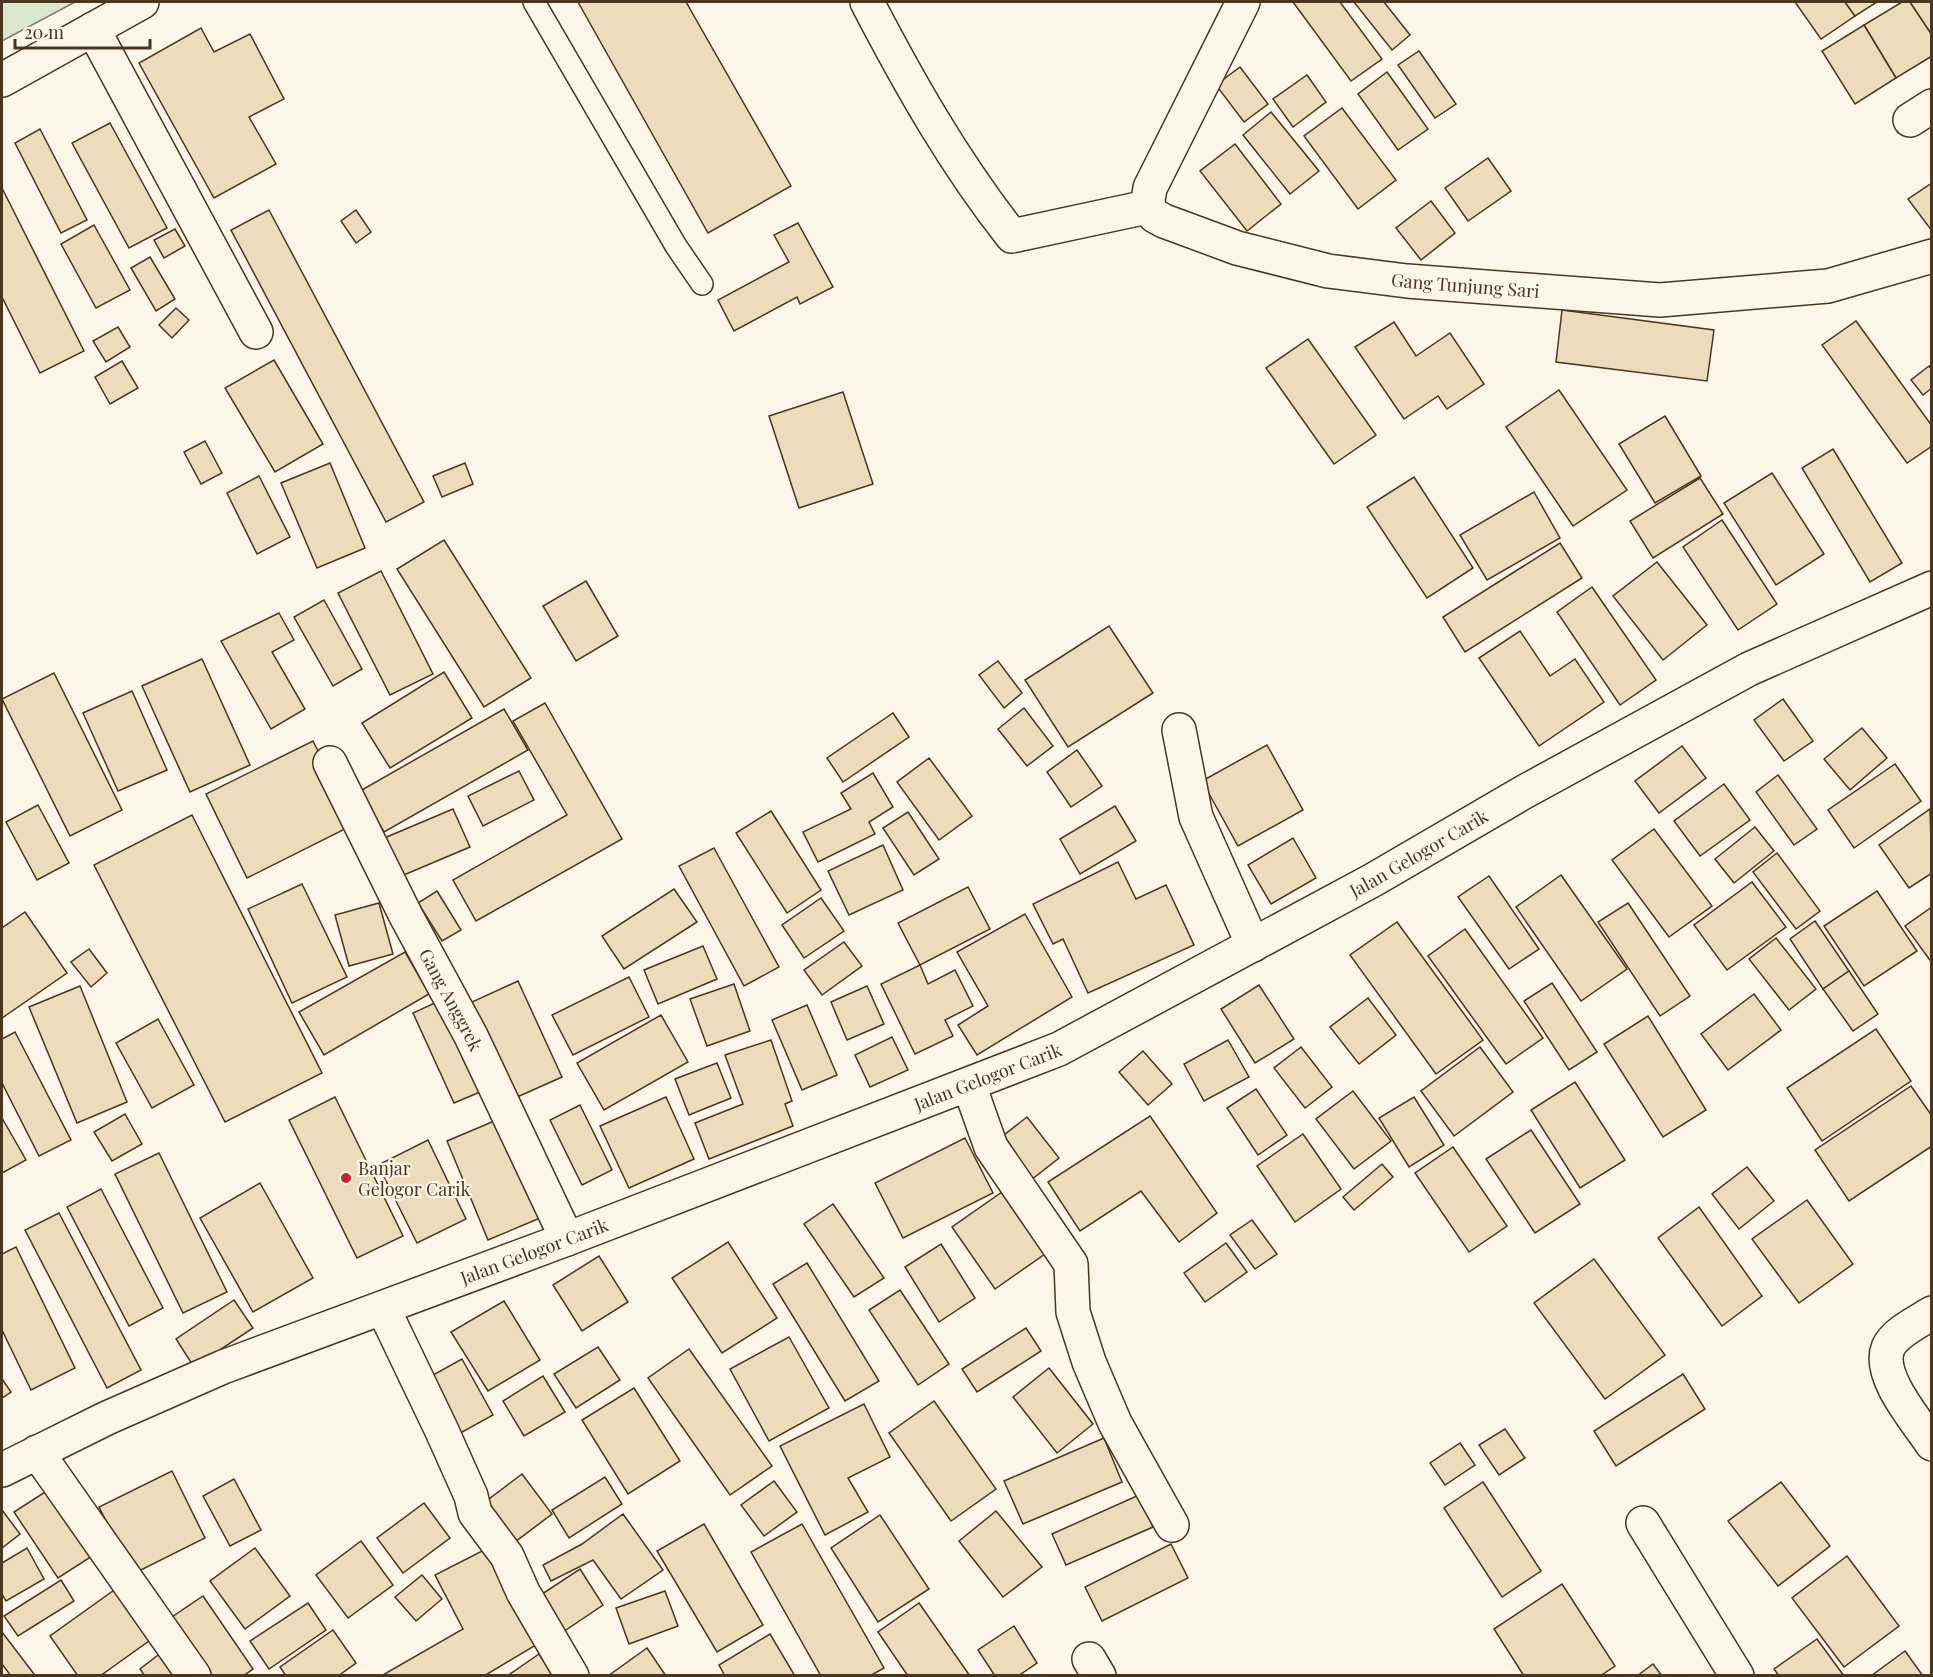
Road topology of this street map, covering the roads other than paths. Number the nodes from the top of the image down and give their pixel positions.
1 (142, 2) edge
2 (534, 2) edge
3 (867, 2) edge
4 (1244, 2) edge
5 (93, 29) junction
6 (2, 80) edge
7 (1147, 207) junction
8 (1932, 256) edge
9 (702, 284) dead end
10 (256, 332) dead end
11 (1932, 588) edge
12 (1179, 730) dead end
13 (330, 763) dead end
14 (1252, 945) junction
15 (969, 1085) junction
16 (567, 1239) junction
17 (382, 1308) junction
18 (1932, 1313) edge
19 (1932, 1444) edge
20 (37, 1452) junction
21 (2, 1470) edge
22 (1643, 1523) dead end
23 (1172, 1525) dead end
24 (194, 1676) edge
25 (572, 1676) edge
26 (1737, 1676) edge

1 - 5 street
2 - 9 lane
3 - 7 street
4 - 7 street
5 - 6 street
5 - 10 street
7 - 8 street, Gang Tunjung Sari
11 - 14 street, Jalan Gelogor Carik
12 - 14 street
13 - 16 street, Gang Anggrek
14 - 15 street, Jalan Gelogor Carik
15 - 16 street, Jalan Gelogor Carik
15 - 23 street
16 - 17 street, Jalan Gelogor Carik
17 - 20 street, Jalan Gelogor Carik
17 - 25 street
18 - 19 street
20 - 21 street, Jalan Gelogor Carik
20 - 24 street
22 - 26 street

